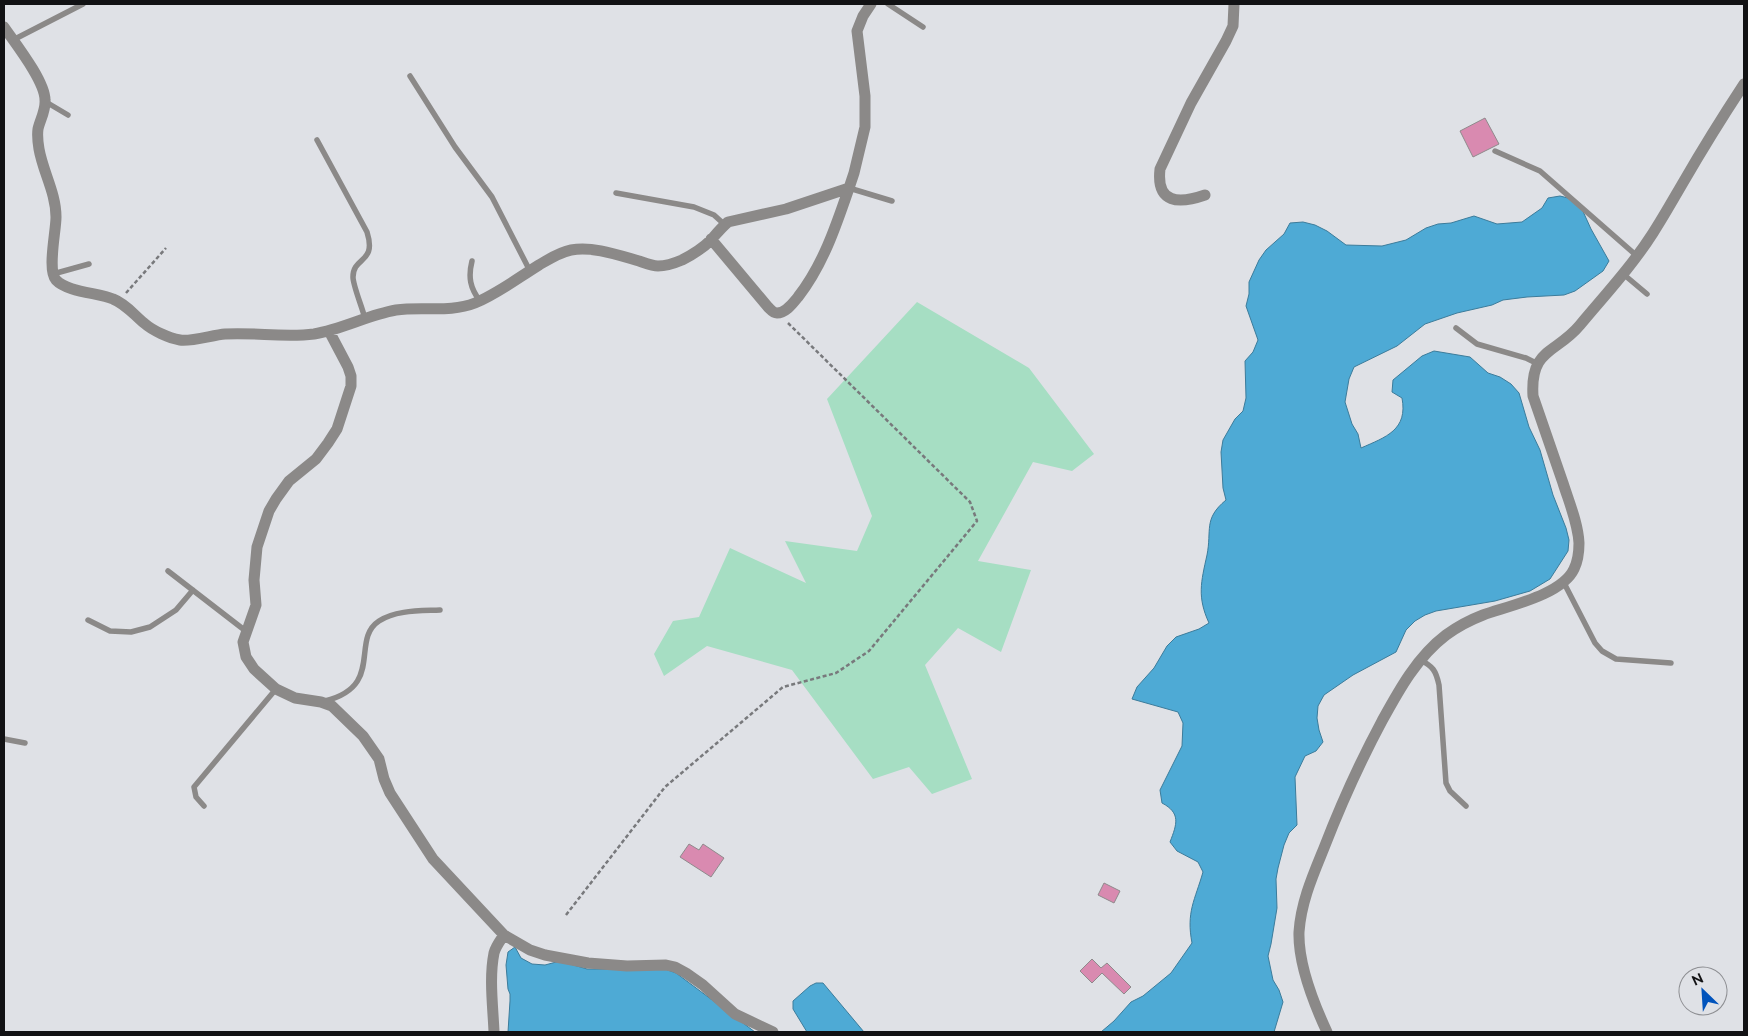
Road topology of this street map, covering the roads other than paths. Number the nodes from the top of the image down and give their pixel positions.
1 (83, 4) edge
2 (871, 4) edge
3 (888, 4) edge
4 (1234, 4) edge
5 (4, 27) edge
6 (923, 27) dead end
7 (13, 40) junction
8 (410, 76) dead end
9 (1744, 84) edge
10 (46, 102) junction
11 (68, 115) dead end
12 (317, 140) dead end
13 (1495, 151) dead end
14 (849, 188) junction
15 (616, 193) dead end
16 (1205, 195) dead end
17 (892, 201) dead end
18 (725, 225) junction
19 (711, 239) junction
20 (1637, 256) junction
21 (472, 261) dead end
22 (89, 264) dead end
23 (530, 271) junction
24 (1622, 273) junction
25 (53, 274) junction
26 (1647, 294) dead end
27 (480, 300) junction
28 (366, 319) junction
29 (1456, 328) dead end
30 (328, 331) junction
31 (1538, 364) junction
32 (168, 571) dead end
33 (1563, 582) junction
34 (193, 590) junction
35 (440, 610) dead end
36 (88, 620) dead end
37 (246, 632) junction
38 (1420, 660) junction
39 (1671, 663) dead end
40 (276, 689) junction
41 (321, 702) junction
42 (4, 739) edge
43 (25, 743) dead end
44 (204, 806) dead end
45 (1466, 806) dead end
46 (504, 935) junction
47 (494, 1032) edge
48 (772, 1032) edge
49 (1327, 1032) edge

1 - 7 lane
2 - 14 street
3 - 6 lane
4 - 16 street
5 - 7 street
7 - 10 street
8 - 23 lane
9 - 20 street
10 - 11 lane
10 - 25 street
12 - 28 lane
13 - 20 lane
14 - 17 lane
14 - 18 street
14 - 19 street
15 - 18 lane
18 - 19 street
19 - 23 street
20 - 24 street
21 - 27 lane
22 - 25 lane
23 - 27 street
24 - 26 lane
24 - 31 street
25 - 30 street
27 - 28 street
28 - 30 street
29 - 31 lane
30 - 37 street
31 - 33 street
32 - 34 lane
33 - 38 street
33 - 39 lane
34 - 36 lane
34 - 37 lane
35 - 41 lane
37 - 40 street
38 - 45 lane
38 - 49 street
40 - 41 street
40 - 44 lane
41 - 46 street
42 - 43 lane
46 - 47 street
46 - 48 street

